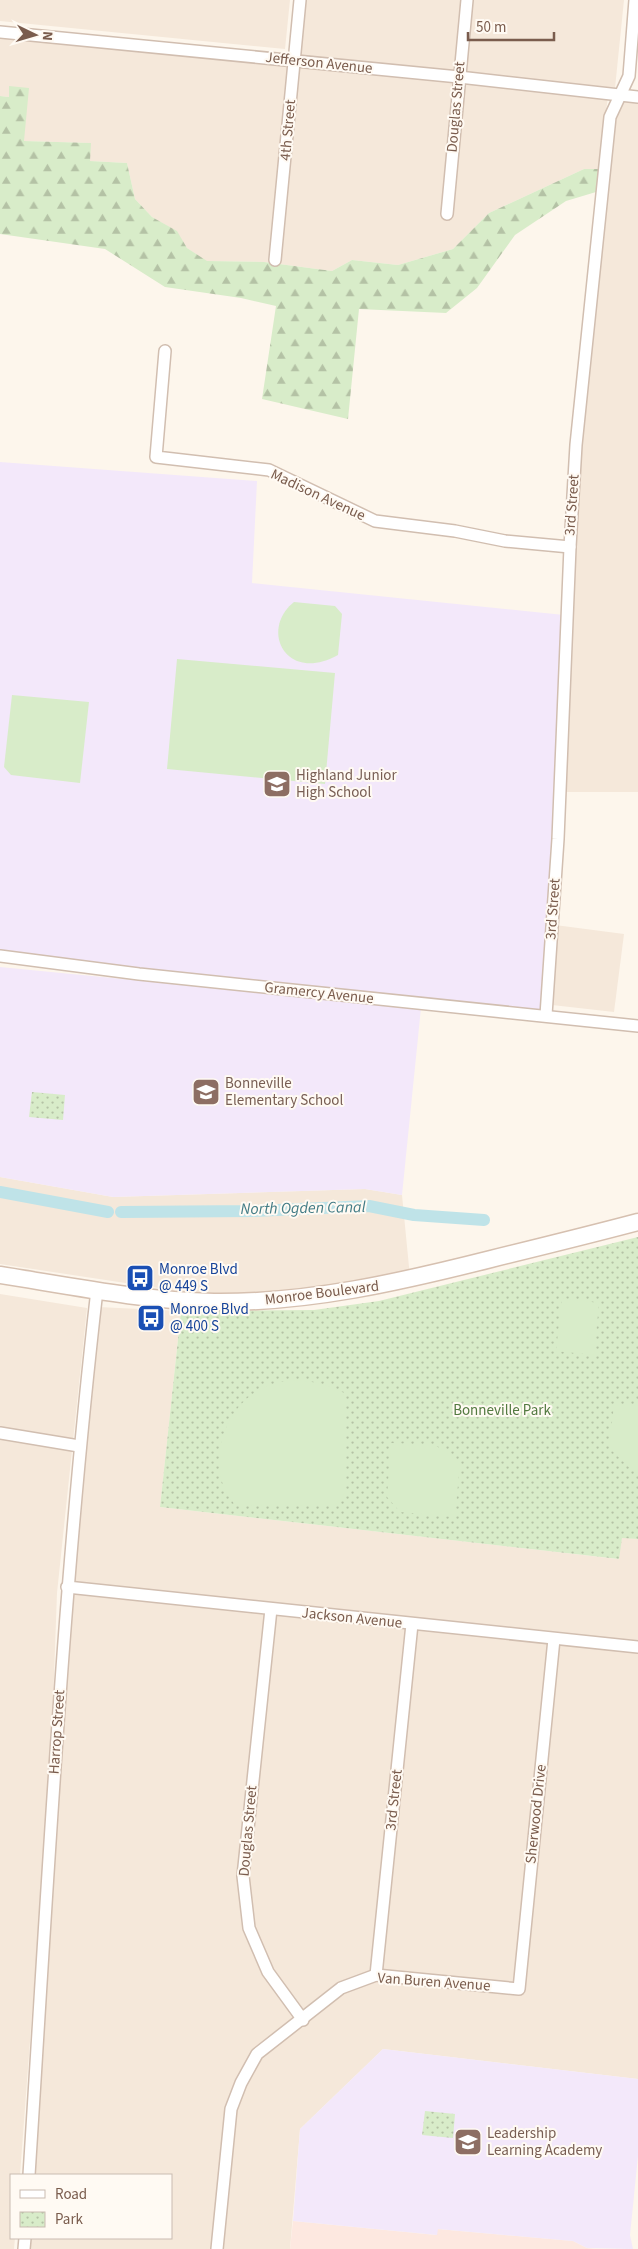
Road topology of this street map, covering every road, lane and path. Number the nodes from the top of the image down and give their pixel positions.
1 (300, 0) edge
2 (467, 0) edge
3 (635, 0) edge
4 (0, 32) edge
5 (294, 60) junction
6 (459, 77) junction
7 (621, 95) junction
8 (638, 97) edge
9 (447, 214) dead end
10 (275, 260) dead end
11 (165, 351) dead end
12 (570, 547) junction
13 (0, 956) edge
14 (546, 1015) junction
15 (638, 1026) edge
16 (638, 1222) edge
17 (0, 1275) edge
18 (97, 1290) junction
19 (0, 1434) edge
20 (79, 1446) junction
21 (67, 1587) junction
22 (271, 1609) junction
23 (412, 1624) junction
24 (554, 1639) junction
25 (638, 1647) edge
26 (376, 1975) junction
27 (518, 1989) joint
28 (303, 2020) junction
29 (29, 2174) edge
30 (217, 2249) edge

1 - 5 street, 4th Street
2 - 6 street, Douglas Street
3 - 7 street, 3rd Street
4 - 5 street, Jefferson Avenue
5 - 6 street, Jefferson Avenue
5 - 10 street, 4th Street
6 - 7 street, Jefferson Avenue
6 - 9 street, Douglas Street
7 - 8 street, Jefferson Avenue
7 - 12 street, 3rd Street
11 - 12 street, Madison Avenue
12 - 14 street, 3rd Street
13 - 14 street, Gramercy Avenue
14 - 15 street, Gramercy Avenue
16 - 18 main road, Monroe Boulevard
17 - 18 main road, Monroe Boulevard
18 - 20 street, Harrop Street
19 - 20 street
20 - 21 street, Harrop Street
21 - 22 street, Jackson Avenue
21 - 29 street, Harrop Street
22 - 23 street, Jackson Avenue
22 - 28 street, Douglas Street
23 - 24 street, Jackson Avenue
23 - 26 street, 3rd Street
24 - 25 street, Jackson Avenue
24 - 27 street, Sherwood Drive
26 - 27 street, Van Buren Avenue
26 - 28 street, Van Buren Avenue
28 - 30 street

